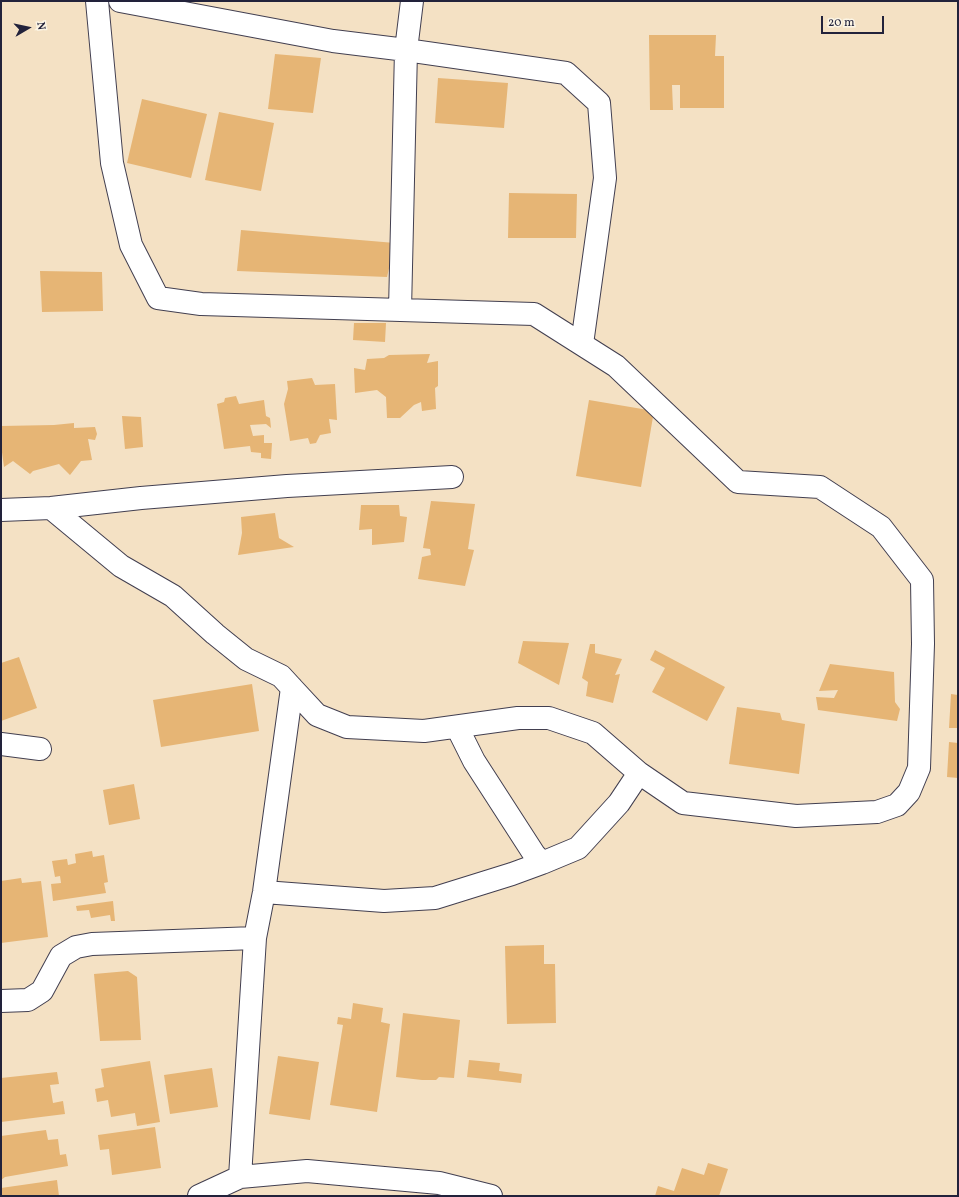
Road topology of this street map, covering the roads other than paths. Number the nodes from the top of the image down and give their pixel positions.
1 (97, 1) edge
2 (120, 1) edge
3 (412, 1) edge
4 (406, 50) junction
5 (400, 310) junction
6 (582, 344) junction
7 (452, 477) dead end
8 (51, 508) junction
9 (1, 510) edge
10 (292, 688) junction
11 (457, 727) junction
12 (1, 744) edge
13 (40, 749) dead end
14 (639, 773) junction
15 (542, 863) junction
16 (264, 892) junction
17 (255, 938) junction
18 (1, 1001) edge
19 (240, 1177) junction
20 (199, 1196) edge
21 (491, 1196) edge

1 - 5 street
2 - 4 street
3 - 4 street
4 - 5 street
4 - 6 street
5 - 6 street
6 - 14 street
7 - 8 street
8 - 9 street
8 - 10 street
10 - 11 street
10 - 16 street
11 - 14 street
11 - 15 street
12 - 13 street
14 - 15 street
15 - 16 street
16 - 17 street
17 - 18 street
17 - 19 street
19 - 20 street
19 - 21 street

